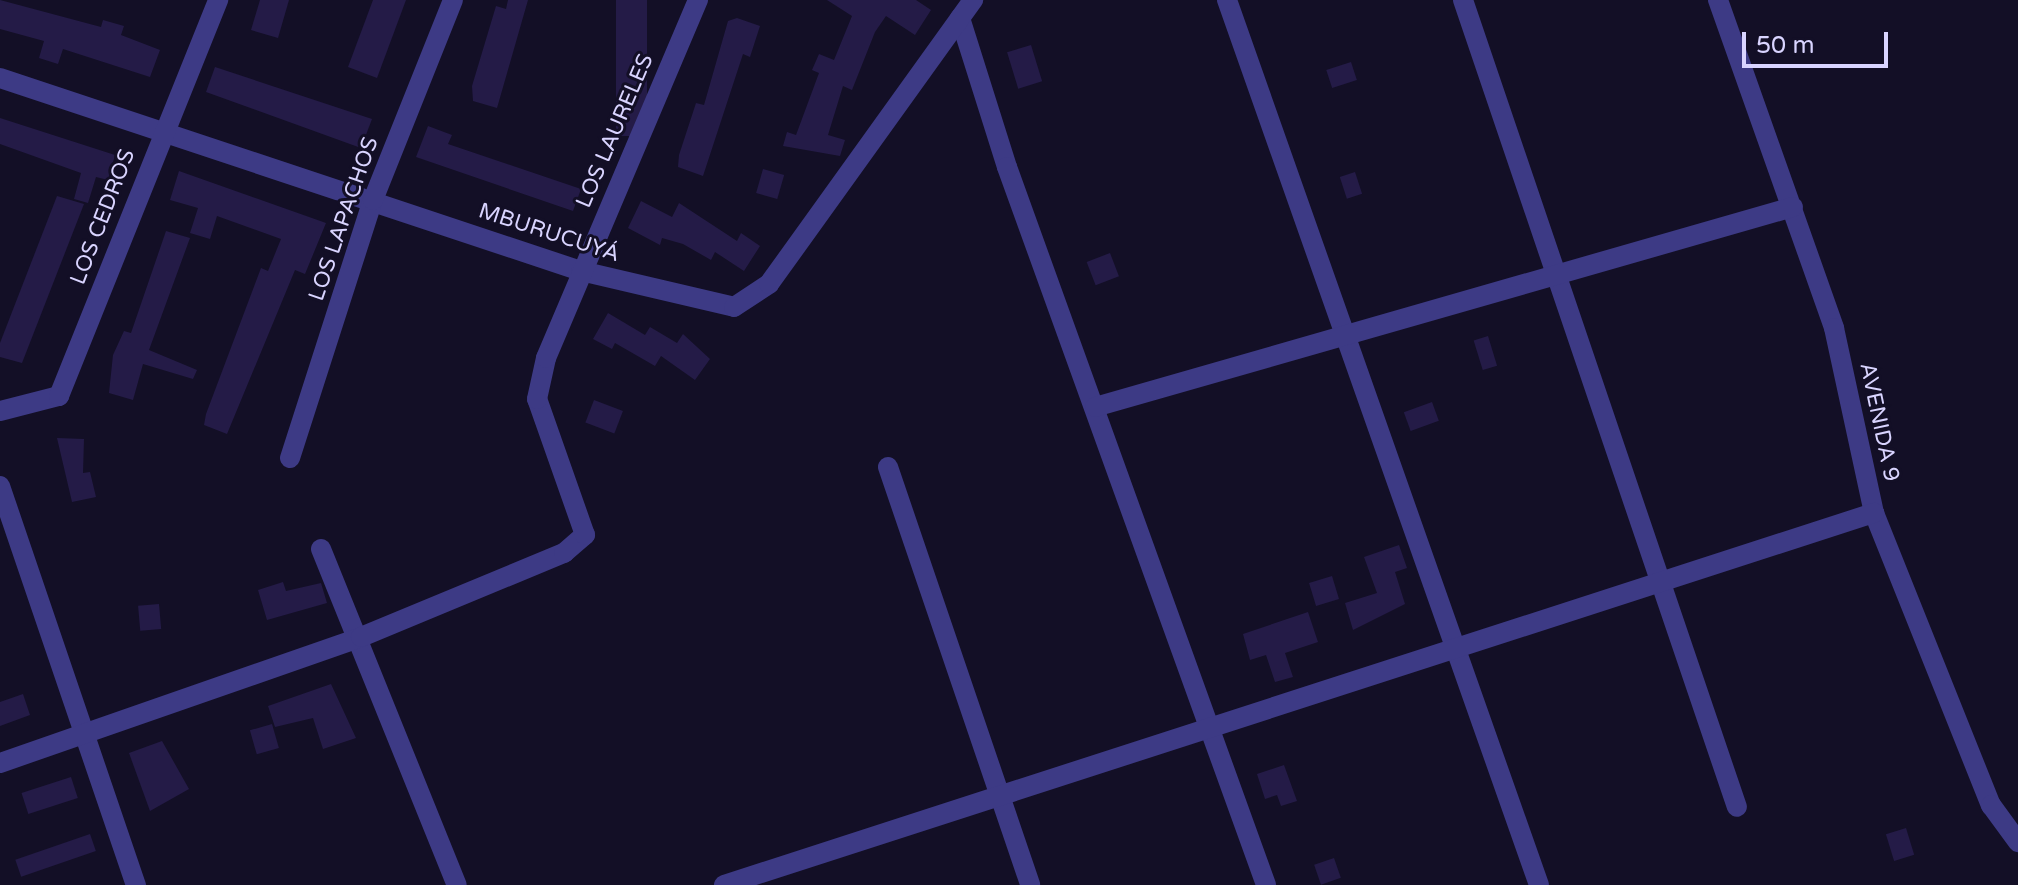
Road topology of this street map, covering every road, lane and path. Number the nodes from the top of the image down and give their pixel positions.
1 (218, 0) edge
2 (453, 0) edge
3 (698, 0) edge
4 (973, 0) edge
5 (1227, 0) edge
6 (1463, 0) edge
7 (1718, 0) edge
8 (960, 18) junction
9 (0, 78) edge
10 (163, 131) junction
11 (373, 200) junction
12 (1793, 207) junction
13 (581, 271) junction
14 (1556, 275) junction
15 (1347, 335) junction
16 (1095, 407) junction
17 (0, 411) edge
18 (290, 458) dead end
19 (888, 467) dead end
20 (0, 486) edge
21 (1874, 513) junction
22 (321, 549) dead end
23 (1661, 582) junction
24 (361, 637) junction
25 (1460, 647) junction
26 (1209, 728) junction
27 (84, 734) junction
28 (0, 763) edge
29 (1000, 796) junction
30 (1737, 807) dead end
31 (2018, 842) edge
32 (780, 876) edge
33 (136, 885) edge
34 (457, 885) edge
35 (724, 885) edge
36 (1030, 885) edge
37 (1266, 885) edge
38 (1539, 885) edge

1 - 10 street, LOS CEDROS
2 - 11 street, LOS LAPACHOS
3 - 13 street, LOS LAURELES
4 - 8 street, MBURUCUYÁ
5 - 15 street
6 - 14 street
7 - 12 street, AVENIDA 9
8 - 13 street, MBURUCUYÁ
8 - 16 street
9 - 10 street, MBURUCUYÁ
10 - 11 street, MBURUCUYÁ
10 - 17 street, LOS CEDROS
11 - 13 street, MBURUCUYÁ
11 - 18 street, LOS LAPACHOS
12 - 14 street
12 - 21 street, AVENIDA 9
13 - 24 street, LOS LAURELES
14 - 15 street
14 - 23 street
15 - 16 street
15 - 25 street
16 - 26 street
19 - 29 street
20 - 27 street
21 - 23 street
21 - 31 street, AVENIDA 9
22 - 24 street
23 - 25 street
23 - 30 street
24 - 27 street
24 - 34 street
25 - 26 street
25 - 38 street
26 - 29 street
26 - 37 street
27 - 28 street
27 - 33 street
29 - 32 street
29 - 36 street
32 - 35 street

